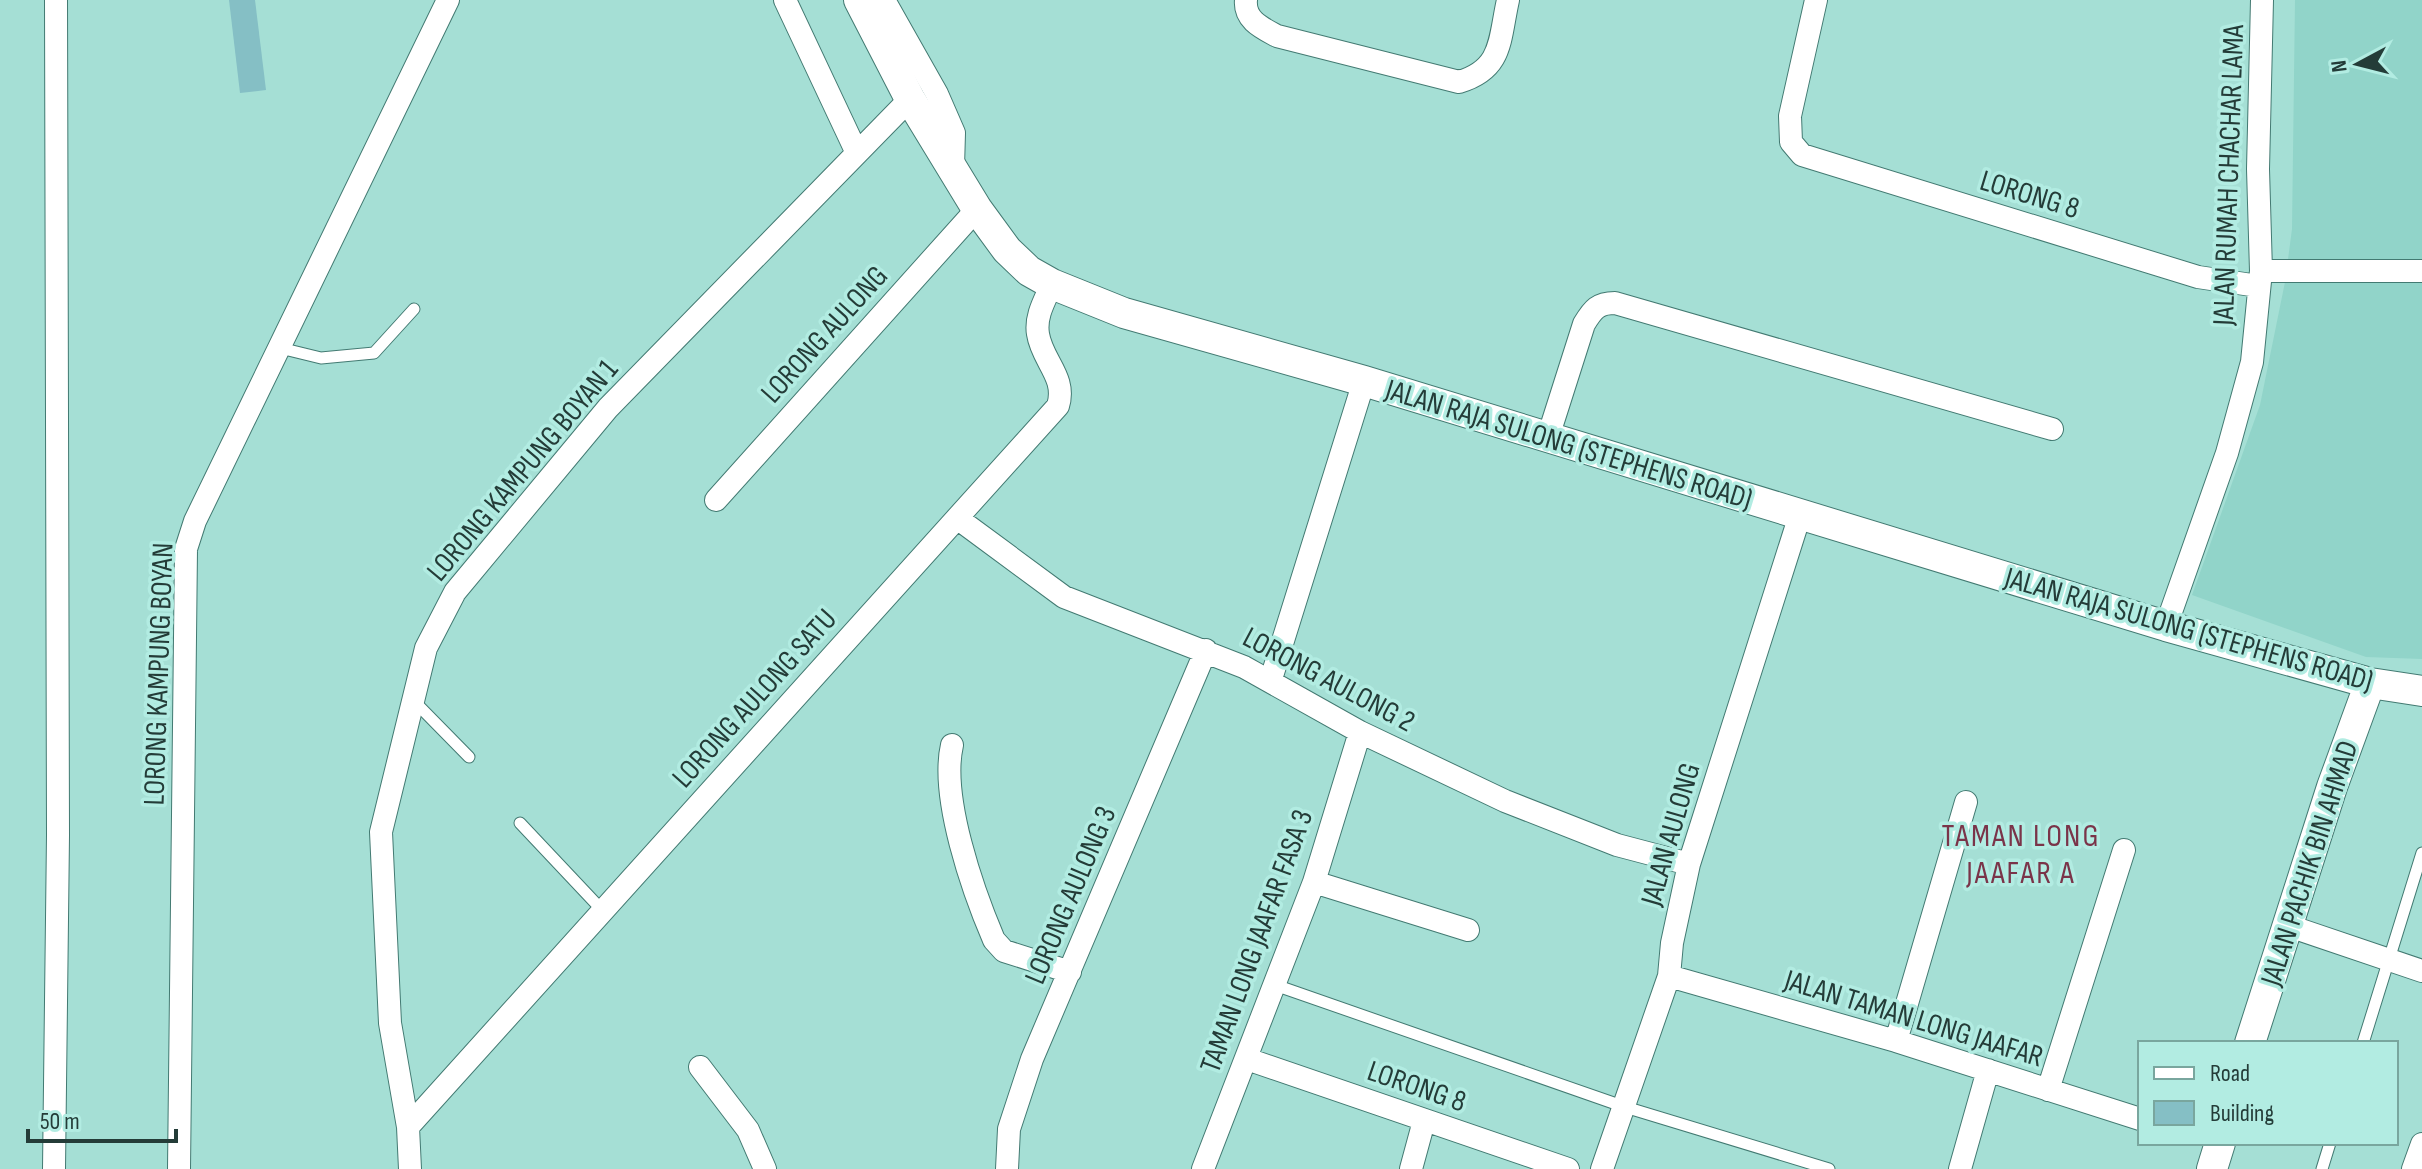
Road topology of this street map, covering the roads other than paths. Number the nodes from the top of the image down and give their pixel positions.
1 (56, 0) edge
2 (448, 0) edge
3 (785, 0) edge
4 (859, 0) edge
5 (884, 0) edge
6 (1246, 0) edge
7 (1508, 0) edge
8 (1816, 0) edge
9 (2262, 0) edge
10 (910, 99) junction
11 (856, 151) junction
12 (953, 167) junction
13 (977, 209) junction
14 (2422, 271) edge
15 (2259, 278) junction
16 (1052, 284) junction
17 (414, 309) dead end
18 (276, 347) junction
19 (1364, 381) junction
20 (2052, 429) dead end
21 (1548, 437) junction
22 (716, 500) dead end
23 (1800, 515) junction
24 (957, 518) junction
25 (2166, 626) junction
26 (1206, 650) junction
27 (1271, 679) junction
28 (2370, 683) junction
29 (2422, 691) edge
30 (413, 700) junction
31 (1360, 732) junction
32 (952, 745) dead end
33 (469, 757) dead end
34 (1966, 802) dead end
35 (520, 823) dead end
36 (2124, 850) dead end
37 (2422, 853) edge
38 (1689, 864) junction
39 (1314, 882) junction
40 (602, 910) junction
41 (2286, 925) junction
42 (1468, 930) dead end
43 (2390, 960) junction
44 (2422, 971) edge
45 (1070, 972) junction
46 (1669, 976) junction
47 (1275, 985) junction
48 (1896, 1041) junction
49 (2251, 1041) edge
50 (2364, 1041) edge
51 (1247, 1059) junction
52 (700, 1067) dead end
53 (1988, 1070) junction
54 (2048, 1090) junction
55 (1625, 1107) junction
56 (2138, 1118) edge
57 (1424, 1121) junction
58 (408, 1127) junction
59 (2422, 1144) edge
60 (2329, 1145) edge
61 (54, 1169) edge
62 (179, 1169) edge
63 (410, 1169) edge
64 (765, 1169) edge
65 (1007, 1169) edge
66 (1203, 1169) edge
67 (1411, 1169) edge
68 (1568, 1169) edge
69 (1602, 1169) edge
70 (1829, 1169) edge
71 (1960, 1169) edge
72 (2322, 1169) edge
73 (2413, 1169) edge

1 - 61 street
2 - 18 street, LORONG KAMPUNG BOYAN
3 - 11 street
4 - 10 street, JALAN RAJA SULONG (STEPHENS ROAD)
5 - 12 street
6 - 7 street
8 - 15 street, LORONG 8
9 - 15 street, JALAN RUMAH CHACHAR LAMA
10 - 11 street, LORONG KAMPUNG BOYAN 1
10 - 12 street, JALAN RAJA SULONG (STEPHENS ROAD)
11 - 30 street, LORONG KAMPUNG BOYAN 1
12 - 13 street, JALAN RAJA SULONG (STEPHENS ROAD)
13 - 16 street, JALAN RAJA SULONG (STEPHENS ROAD)
13 - 22 street, LORONG AULONG
14 - 15 street, LORONG 8
15 - 25 street, JALAN RUMAH CHACHAR LAMA
16 - 19 street, JALAN RAJA SULONG (STEPHENS ROAD)
16 - 24 street, LORONG AULONG SATU
17 - 18 lane
18 - 62 street, LORONG KAMPUNG BOYAN
19 - 21 street, JALAN RAJA SULONG (STEPHENS ROAD)
19 - 27 street
20 - 21 street
21 - 23 street, JALAN RAJA SULONG (STEPHENS ROAD)
23 - 25 street, JALAN RAJA SULONG (STEPHENS ROAD)
23 - 38 street, JALAN AULONG
24 - 26 street, LORONG AULONG 2
24 - 40 street, LORONG AULONG SATU
25 - 28 street, JALAN RAJA SULONG (STEPHENS ROAD)
26 - 27 street, LORONG AULONG 2
26 - 45 street, LORONG AULONG 3
27 - 31 street, LORONG AULONG 2
28 - 29 street, JALAN RAJA SULONG (STEPHENS ROAD)
28 - 41 street, JALAN PACHIK BIN AHMAD
30 - 33 lane
30 - 58 street, LORONG KAMPUNG BOYAN 1
31 - 38 street, LORONG AULONG 2
31 - 39 street, TAMAN LONG JAAFAR FASA 3
32 - 45 street
34 - 48 street
35 - 40 lane
36 - 54 street
37 - 43 lane
38 - 46 street, JALAN AULONG
39 - 42 street
39 - 47 street, TAMAN LONG JAAFAR FASA 3
40 - 58 street, LORONG AULONG SATU
41 - 43 street
41 - 49 street, JALAN PACHIK BIN AHMAD
43 - 44 street
43 - 50 lane
45 - 65 street, LORONG AULONG 3
46 - 48 street, JALAN TAMAN LONG JAAFAR
46 - 55 street, JALAN AULONG
47 - 51 street, TAMAN LONG JAAFAR FASA 3
47 - 55 lane
48 - 53 street, JALAN TAMAN LONG JAAFAR
51 - 57 street, LORONG 8
51 - 66 street, TAMAN LONG JAAFAR FASA 3
52 - 64 street
53 - 54 street, JALAN TAMAN LONG JAAFAR
53 - 71 street
54 - 56 street, JALAN TAMAN LONG JAAFAR
55 - 69 street, JALAN AULONG
55 - 70 lane
57 - 67 street
57 - 68 street, LORONG 8
58 - 63 street, LORONG KAMPUNG BOYAN 1
59 - 73 street
60 - 72 lane

